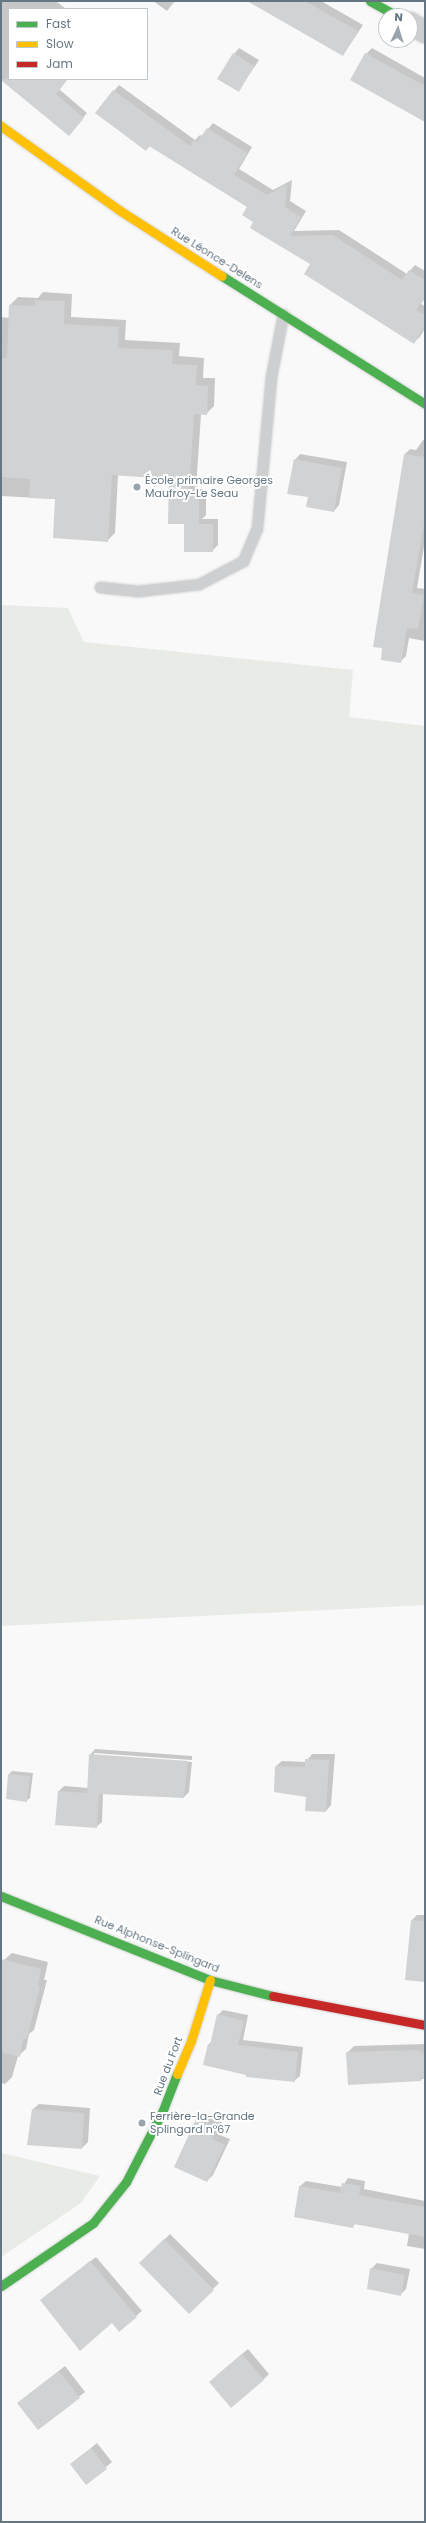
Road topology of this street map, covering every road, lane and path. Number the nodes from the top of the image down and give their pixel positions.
1 (370, 1) edge
2 (383, 8) edge
3 (1, 126) edge
4 (283, 314) junction
5 (425, 404) edge
6 (100, 587) dead end
7 (1, 1896) edge
8 (210, 1980) junction
9 (425, 2025) edge
10 (1, 2286) edge

1 - 2 street
3 - 4 street, Rue Léonce-Delens
4 - 5 street, Rue Léonce-Delens
4 - 6 lane
7 - 8 street, Rue Alphonse-Splingard
8 - 9 street, Rue Alphonse-Splingard
8 - 10 street, Rue du Fort

